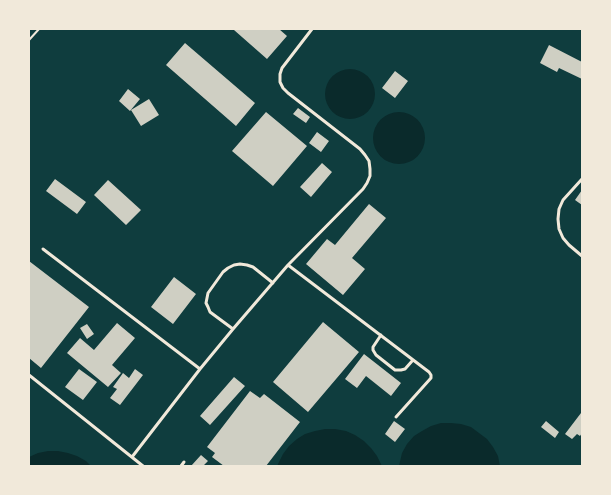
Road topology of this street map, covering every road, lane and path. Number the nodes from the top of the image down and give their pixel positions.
1 (39, 29) edge
2 (312, 29) edge
3 (29, 40) edge
4 (582, 179) edge
5 (43, 249) dead end
6 (582, 256) edge
7 (288, 265) junction
8 (273, 283) junction
9 (233, 329) junction
10 (381, 335) junction
11 (413, 360) junction
12 (200, 370) junction
13 (29, 375) edge
14 (396, 417) dead end
15 (132, 457) junction
16 (184, 462) dead end
17 (143, 466) edge
18 (181, 466) edge

1 - 3 path
2 - 7 lane
4 - 6 lane
5 - 12 lane
7 - 8 lane
7 - 10 lane
8 - 9 lane
8 - 9 lane
9 - 12 lane
10 - 11 lane
10 - 11 lane
11 - 14 lane
12 - 15 lane
13 - 15 lane
15 - 17 lane
16 - 18 lane

